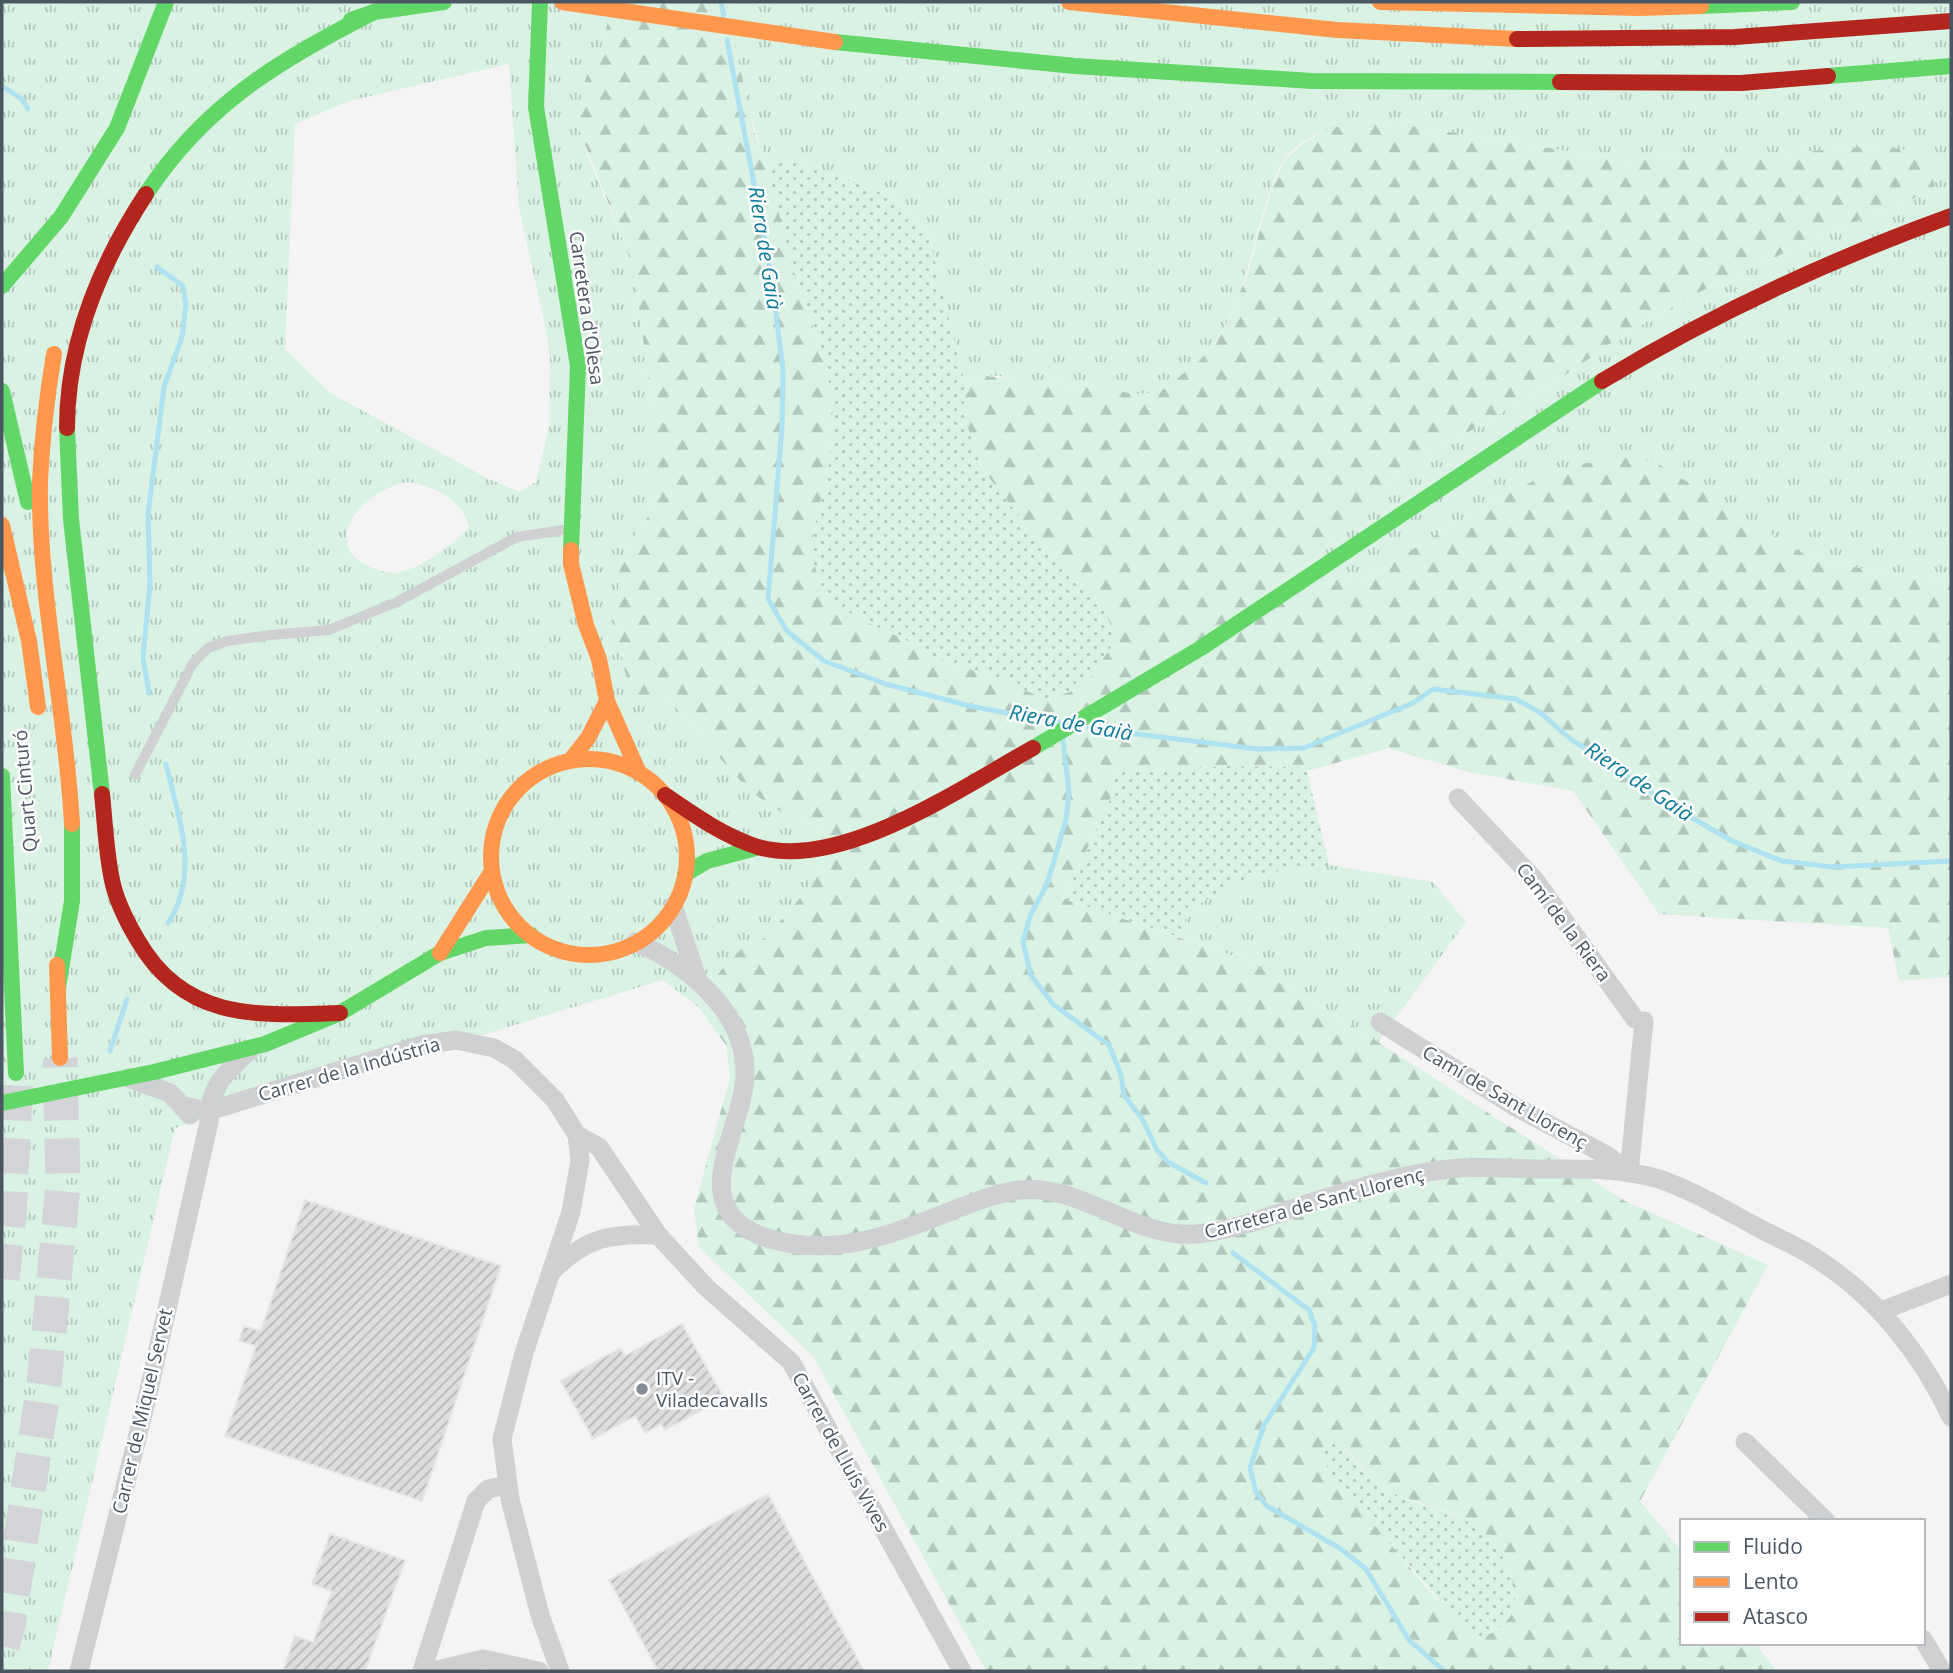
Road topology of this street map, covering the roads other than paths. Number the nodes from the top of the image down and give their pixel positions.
1 (444, 2) edge
2 (540, 2) edge
3 (562, 2) edge
4 (1069, 2) edge
5 (1380, 2) edge
6 (1792, 2) edge
7 (164, 10) edge
8 (374, 12) junction
9 (1951, 21) edge
10 (1951, 66) edge
11 (150, 158) dead end
12 (1951, 216) edge
13 (2, 286) edge
14 (58, 334) dead end
15 (2, 391) edge
16 (2, 525) edge
17 (570, 529) junction
18 (45, 573) junction
19 (607, 701) junction
20 (40, 718) dead end
21 (570, 761) junction
22 (639, 772) junction
23 (135, 775) dead end
24 (2, 776) edge
25 (665, 795) junction
26 (1458, 799) dead end
27 (2, 848) edge
28 (756, 848) junction
29 (7, 866) junction
30 (492, 871) junction
31 (685, 874) junction
32 (2, 894) edge
33 (55, 904) dead end
34 (673, 906) junction
35 (10, 920) junction
36 (531, 936) junction
37 (635, 942) junction
38 (440, 953) junction
39 (699, 982) junction
40 (58, 988) junction
41 (340, 1013) junction
42 (1380, 1022) dead end
43 (252, 1048) junction
44 (60, 1058) tunnel mouth
45 (16, 1073) tunnel mouth
46 (127, 1078) junction
47 (2, 1103) edge
48 (184, 1106) junction
49 (209, 1111) junction
50 (577, 1135) junction
51 (201, 1149) junction
52 (1629, 1173) junction
53 (657, 1235) junction
54 (552, 1271) junction
55 (1951, 1284) edge
56 (1881, 1311) junction
57 (1943, 1384) edge
58 (1951, 1418) edge
59 (1745, 1442) dead end
60 (507, 1485) junction
61 (1824, 1519) edge
62 (1925, 1643) edge
63 (79, 1671) edge
64 (422, 1671) edge
65 (433, 1671) edge
66 (539, 1671) edge
67 (560, 1671) edge
68 (962, 1671) edge
69 (1941, 1671) edge

1 - 8 main road
2 - 17 main road, Carretera d'Olesa
3 - 10 main road
4 - 9 main road
5 - 6 main road
7 - 13 main road
8 - 11 main road
8 - 41 main road
12 - 28 main road
14 - 18 main road
15 - 18 main road
16 - 20 main road, Quart Cinturó
17 - 19 main road, Carretera d'Olesa
17 - 23 lane
18 - 40 main road
19 - 21 main road
19 - 22 main road, Carretera d'Olesa
21 - 22 main road
21 - 30 main road
22 - 25 main road
24 - 29 main road, Quart Cinturó
25 - 28 main road
25 - 31 main road
26 - 52 street, Camí de la Riera
27 - 29 main road
28 - 31 main road
29 - 35 main road, Quart Cinturó
30 - 36 main road
30 - 38 main road
31 - 34 main road
32 - 35 main road
33 - 40 main road
34 - 37 main road
34 - 39 street, Carretera de Sant Llorenç
35 - 45 main road, Quart Cinturó
36 - 37 main road
36 - 38 main road
37 - 39 street, Carretera de Sant Llorenç
38 - 41 main road
39 - 52 street, Carretera de Sant Llorenç
40 - 44 main road
41 - 43 main road
42 - 52 street, Camí de Sant Llorenç
43 - 46 main road
43 - 49 street, Carrer de Miquel Servet
46 - 47 main road
46 - 48 street
48 - 49 street
48 - 51 street
49 - 50 street, Carrer de la Indústria
49 - 51 street, Carrer de Miquel Servet
50 - 53 street, Carrer de Lluís Vives
50 - 54 street
51 - 63 street, Carrer de Miquel Servet
52 - 56 street, Carretera de Sant Llorenç
53 - 54 street
53 - 68 street, Carrer de Lluís Vives
54 - 60 street
55 - 56 street
56 - 57 street, Carretera de Sant Llorenç
57 - 58 street, Carretera de Sant Llorenç
59 - 61 street
60 - 64 street
60 - 67 street
62 - 69 street
65 - 66 street

